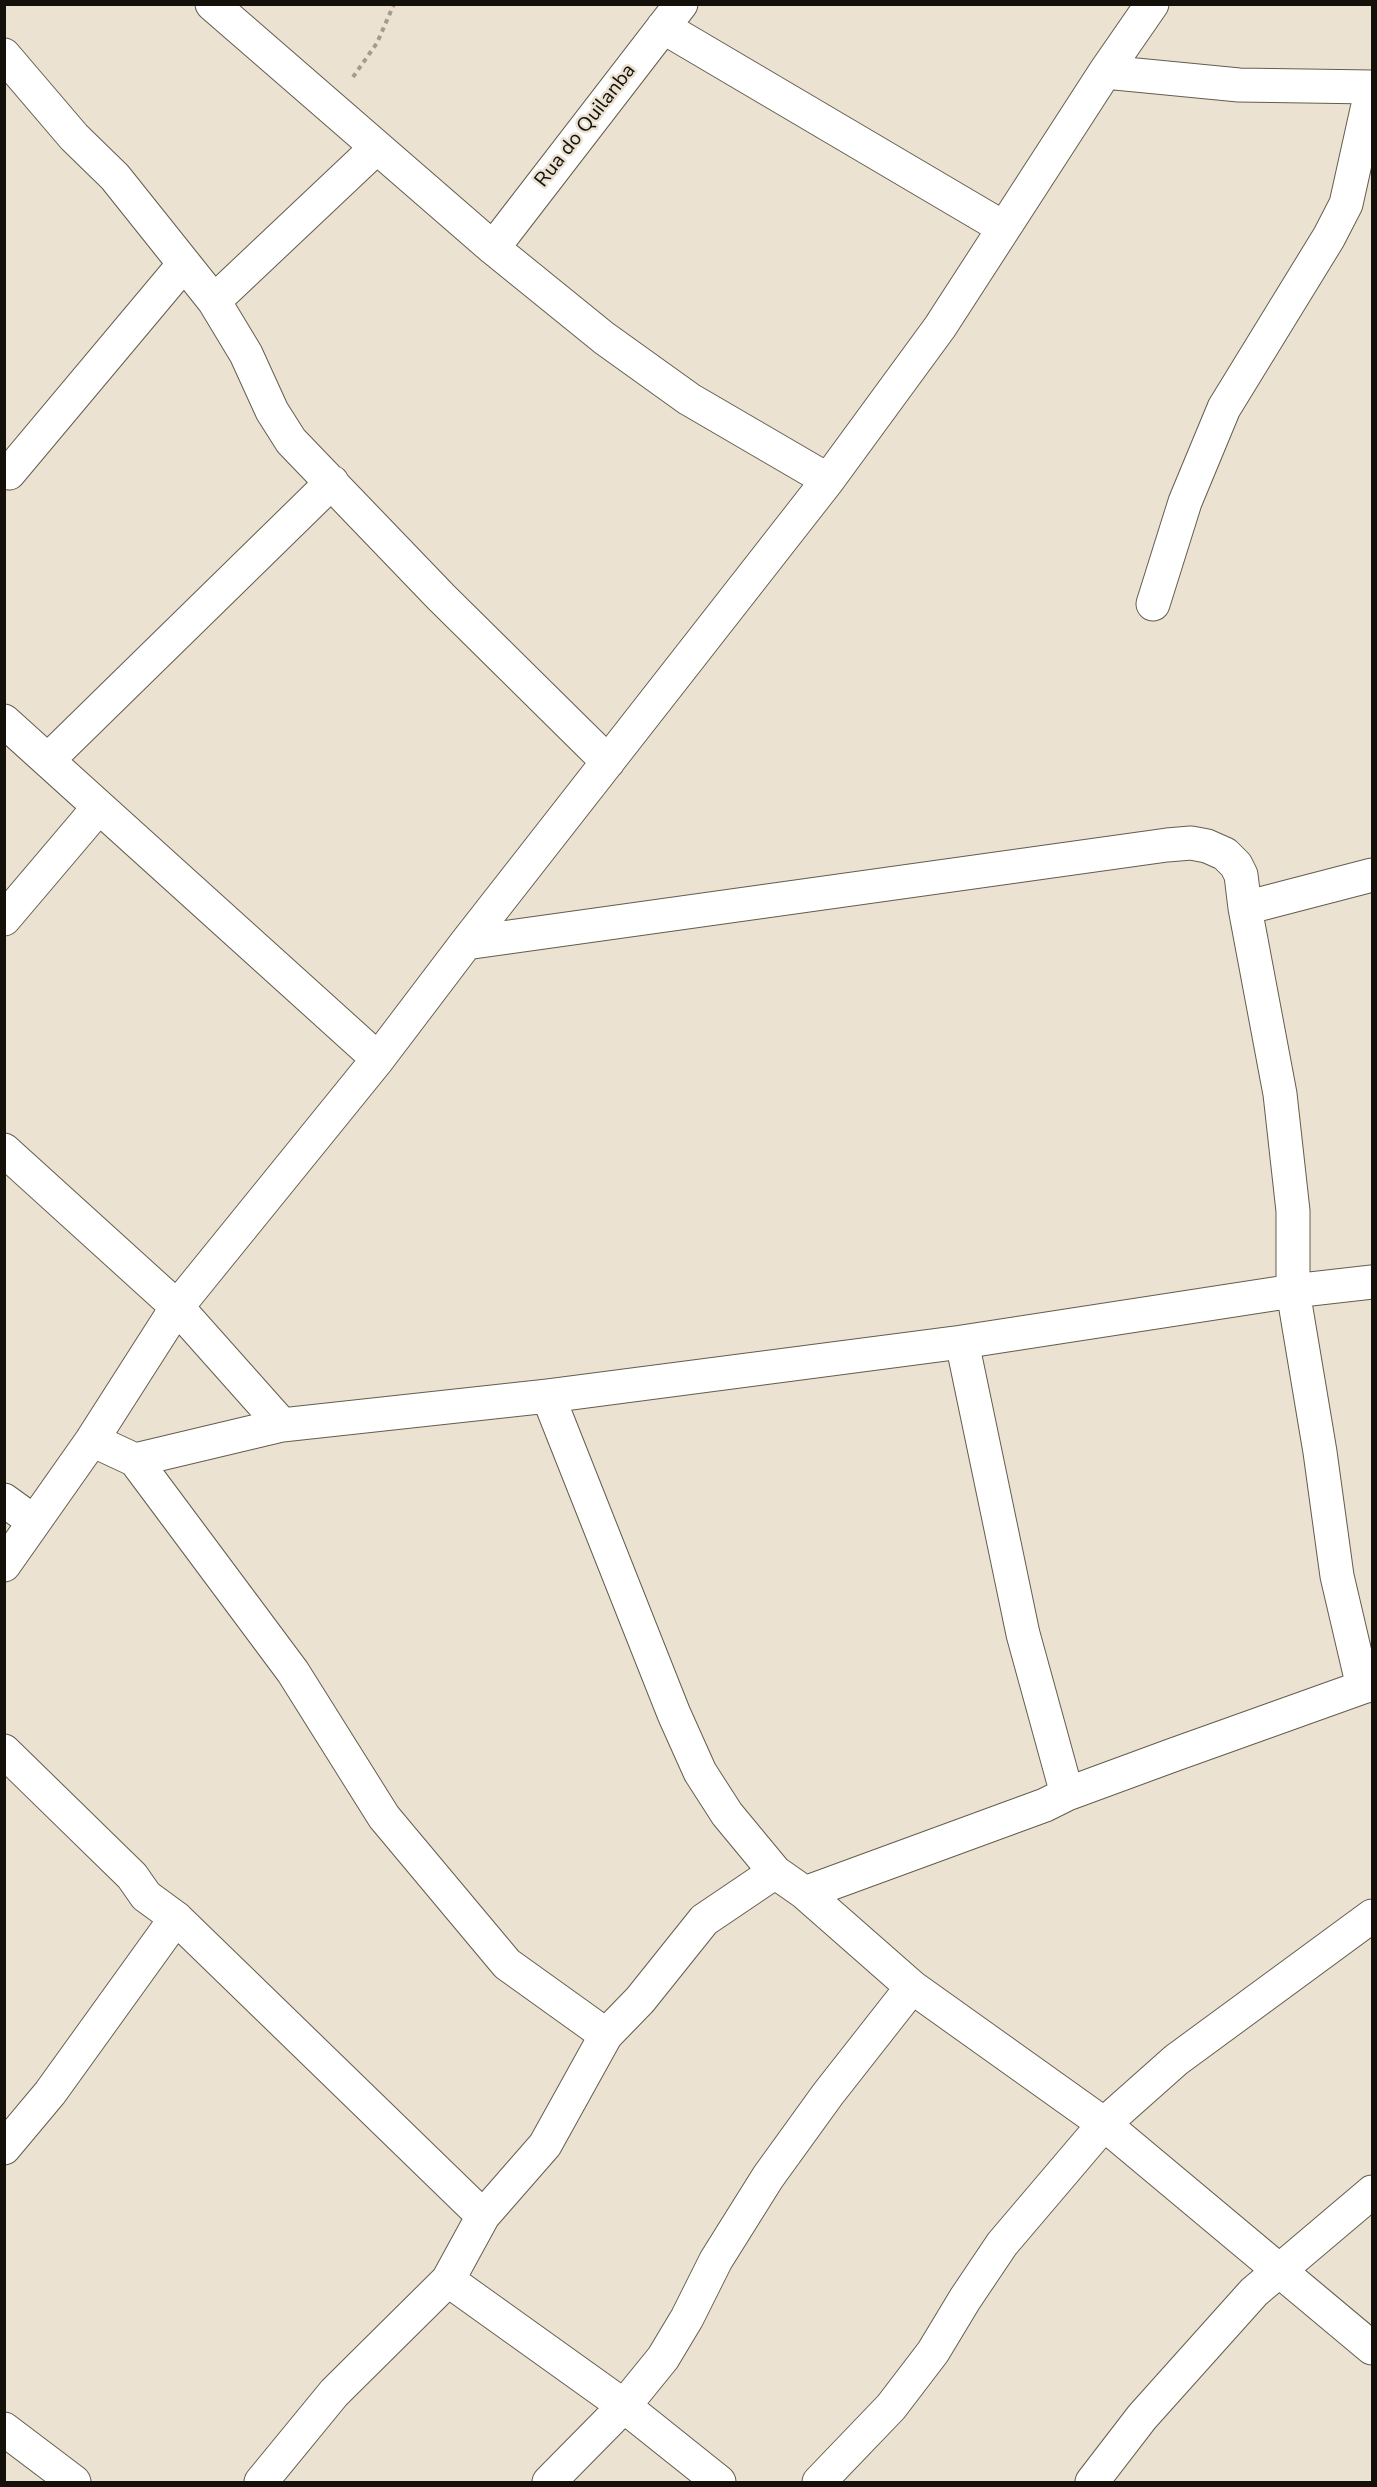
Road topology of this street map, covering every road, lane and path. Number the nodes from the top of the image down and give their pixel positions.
1 (212, 4) edge
2 (394, 4) edge
3 (1152, 4) edge
4 (672, 16) edge
5 (4, 55) edge
6 (1105, 72) junction
7 (1372, 87) edge
8 (331, 109) junction
9 (376, 148) junction
10 (1004, 228) junction
11 (492, 248) junction
12 (184, 264) junction
13 (214, 301) junction
14 (9, 473) dead end
15 (828, 480) junction
16 (332, 482) junction
17 (1153, 604) dead end
18 (4, 721) edge
19 (49, 759) junction
20 (608, 762) junction
21 (99, 807) junction
22 (1372, 875) edge
23 (1245, 908) junction
24 (4, 919) edge
25 (465, 943) junction
26 (378, 1059) junction
27 (4, 1150) edge
28 (1372, 1282) edge
29 (1293, 1291) junction
30 (177, 1306) junction
31 (962, 1342) junction
32 (548, 1396) junction
33 (282, 1425) junction
34 (92, 1440) junction
35 (135, 1460) junction
36 (4, 1500) edge
37 (33, 1521) junction
38 (4, 1565) edge
39 (1368, 1686) edge
40 (4, 1751) edge
41 (1067, 1794) junction
42 (775, 1872) junction
43 (806, 1893) junction
44 (1372, 1916) edge
45 (176, 1918) junction
46 (912, 1987) junction
47 (606, 2035) junction
48 (1104, 2124) junction
49 (4, 2148) edge
50 (1372, 2192) edge
51 (483, 2217) junction
52 (1280, 2269) junction
53 (448, 2280) junction
54 (1372, 2348) edge
55 (624, 2406) junction
56 (4, 2429) edge
57 (74, 2482) edge
58 (261, 2482) edge
59 (549, 2482) edge
60 (719, 2482) edge
61 (819, 2482) edge
62 (1092, 2482) edge

1 - 8 street
2 - 8 path
3 - 6 street
4 - 10 street
4 - 11 street, Rua do Quilanba
5 - 12 street
6 - 7 street
6 - 10 street
7 - 17 street
8 - 9 street
9 - 11 street
9 - 13 street
10 - 15 street
11 - 15 street
12 - 13 street
12 - 14 street
13 - 16 street
15 - 20 street
16 - 19 street
16 - 20 street
18 - 19 street
19 - 21 street
20 - 25 street
21 - 24 street
21 - 26 street
22 - 23 street
23 - 25 street
23 - 29 street
25 - 26 street
26 - 30 street
27 - 30 street
28 - 29 street
29 - 31 street
29 - 39 street
30 - 33 street
30 - 34 street
31 - 32 street
31 - 41 street
32 - 33 street
32 - 42 street
33 - 35 street
34 - 35 street
34 - 37 street
35 - 47 street
36 - 37 street
37 - 38 street
39 - 41 street
40 - 45 street
41 - 43 street
42 - 43 street
42 - 47 street
43 - 46 street
44 - 48 street
45 - 49 street
45 - 51 street
46 - 48 street
46 - 55 street
47 - 51 street
48 - 52 street
48 - 61 street
50 - 52 street
51 - 53 street
52 - 54 street
52 - 62 street
53 - 55 street
53 - 58 street
55 - 59 street
55 - 60 street
56 - 57 street

